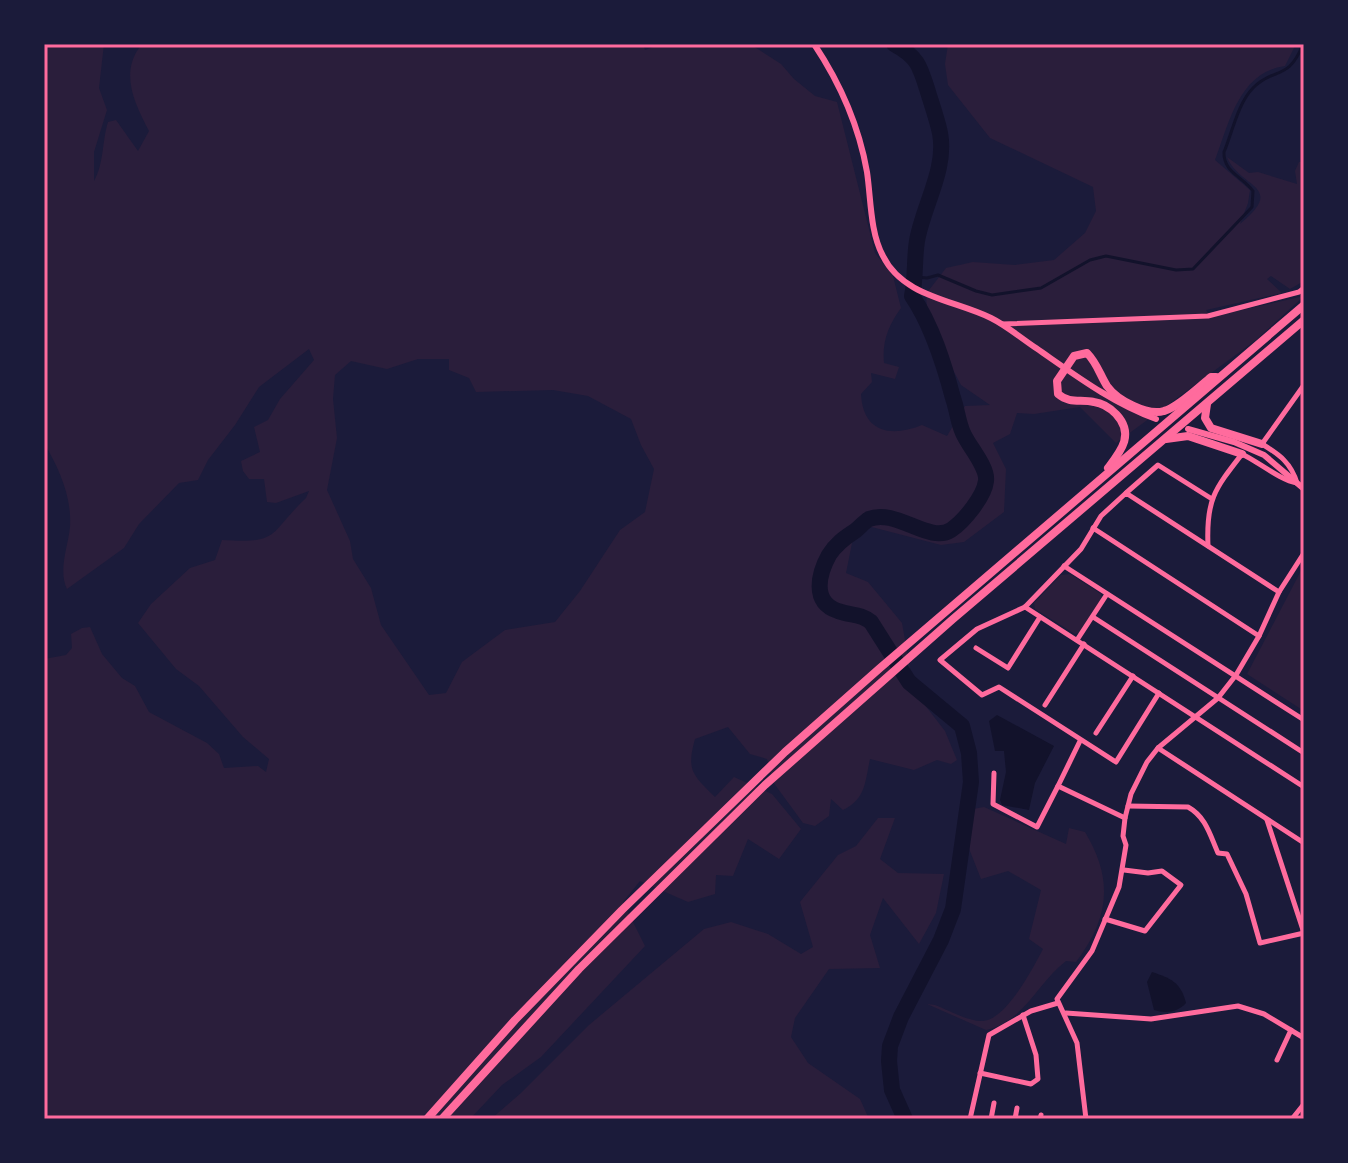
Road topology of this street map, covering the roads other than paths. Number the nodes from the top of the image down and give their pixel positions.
1 (814, 44) edge
2 (1304, 288) edge
3 (1304, 305) edge
4 (1304, 320) edge
5 (1001, 324) junction
6 (1066, 369) junction
7 (1219, 377) junction
8 (1304, 385) edge
9 (1207, 404) junction
10 (1156, 419) dead end
11 (1188, 429) dead end
12 (1166, 439) junction
13 (1262, 444) junction
14 (1242, 454) junction
15 (1104, 477) junction
16 (1297, 483) junction
17 (1304, 489) edge
18 (1126, 493) junction
19 (1212, 499) junction
20 (1093, 528) junction
21 (1208, 546) junction
22 (1304, 553) edge
23 (1064, 566) junction
24 (1279, 592) junction
25 (1107, 594) junction
26 (1025, 607) junction
27 (1040, 617) junction
28 (1093, 617) junction
29 (1259, 636) junction
30 (1077, 640) junction
31 (1084, 644) junction
32 (976, 648) dead end
33 (1236, 675) junction
34 (1133, 676) junction
35 (1159, 693) junction
36 (1218, 698) junction
37 (1045, 705) dead end
38 (1196, 717) junction
39 (1304, 720) edge
40 (1096, 733) dead end
41 (1080, 741) junction
42 (1158, 748) junction
43 (1304, 753) edge
44 (994, 773) dead end
45 (1303, 785) edge
46 (1058, 786) junction
47 (1128, 806) junction
48 (1125, 818) junction
49 (1267, 819) junction
50 (1304, 843) edge
51 (1124, 870) junction
52 (1105, 919) junction
53 (1304, 933) edge
54 (1058, 1003) junction
55 (1065, 1013) junction
56 (1023, 1015) junction
57 (1291, 1030) junction
58 (1304, 1038) edge
59 (1277, 1060) dead end
60 (980, 1073) junction
61 (994, 1103) dead end
62 (1304, 1104) edge
63 (1017, 1108) dead end
64 (427, 1119) edge
65 (442, 1119) edge
66 (970, 1119) edge
67 (991, 1119) edge
68 (1015, 1119) edge
69 (1086, 1119) edge
70 (1292, 1119) edge

1 - 5 street
2 - 5 street
3 - 7 highway
4 - 9 highway
5 - 6 street
6 - 7 highway
6 - 10 street
6 - 15 highway
7 - 15 highway
8 - 13 street
9 - 12 highway
9 - 13 highway
11 - 16 street
12 - 14 highway
12 - 65 highway
13 - 16 street
14 - 16 street
14 - 19 street
15 - 64 highway
16 - 17 street
18 - 19 street
18 - 20 street
18 - 21 street
19 - 21 street
20 - 23 street
20 - 29 street
21 - 24 street
22 - 24 street
23 - 25 street
23 - 26 street
24 - 29 street
25 - 28 street
25 - 33 street
26 - 27 street
26 - 41 street
27 - 30 street
27 - 32 street
28 - 30 street
28 - 36 street
29 - 33 street
30 - 31 street
31 - 34 street
31 - 37 street
33 - 36 street
33 - 39 street
34 - 35 street
34 - 40 street
35 - 38 street
35 - 41 street
36 - 38 street
36 - 43 street
38 - 42 street
38 - 45 street
41 - 46 street
42 - 47 street
42 - 49 street
44 - 46 street
46 - 48 street
47 - 48 street
47 - 53 street
48 - 51 street
49 - 50 street
49 - 53 street
51 - 52 street
51 - 52 street
52 - 54 street
54 - 55 street
54 - 56 street
55 - 57 street
55 - 69 street
56 - 60 street
56 - 60 street
57 - 58 street
57 - 59 street
60 - 66 street
61 - 67 street
62 - 70 street
63 - 68 street

